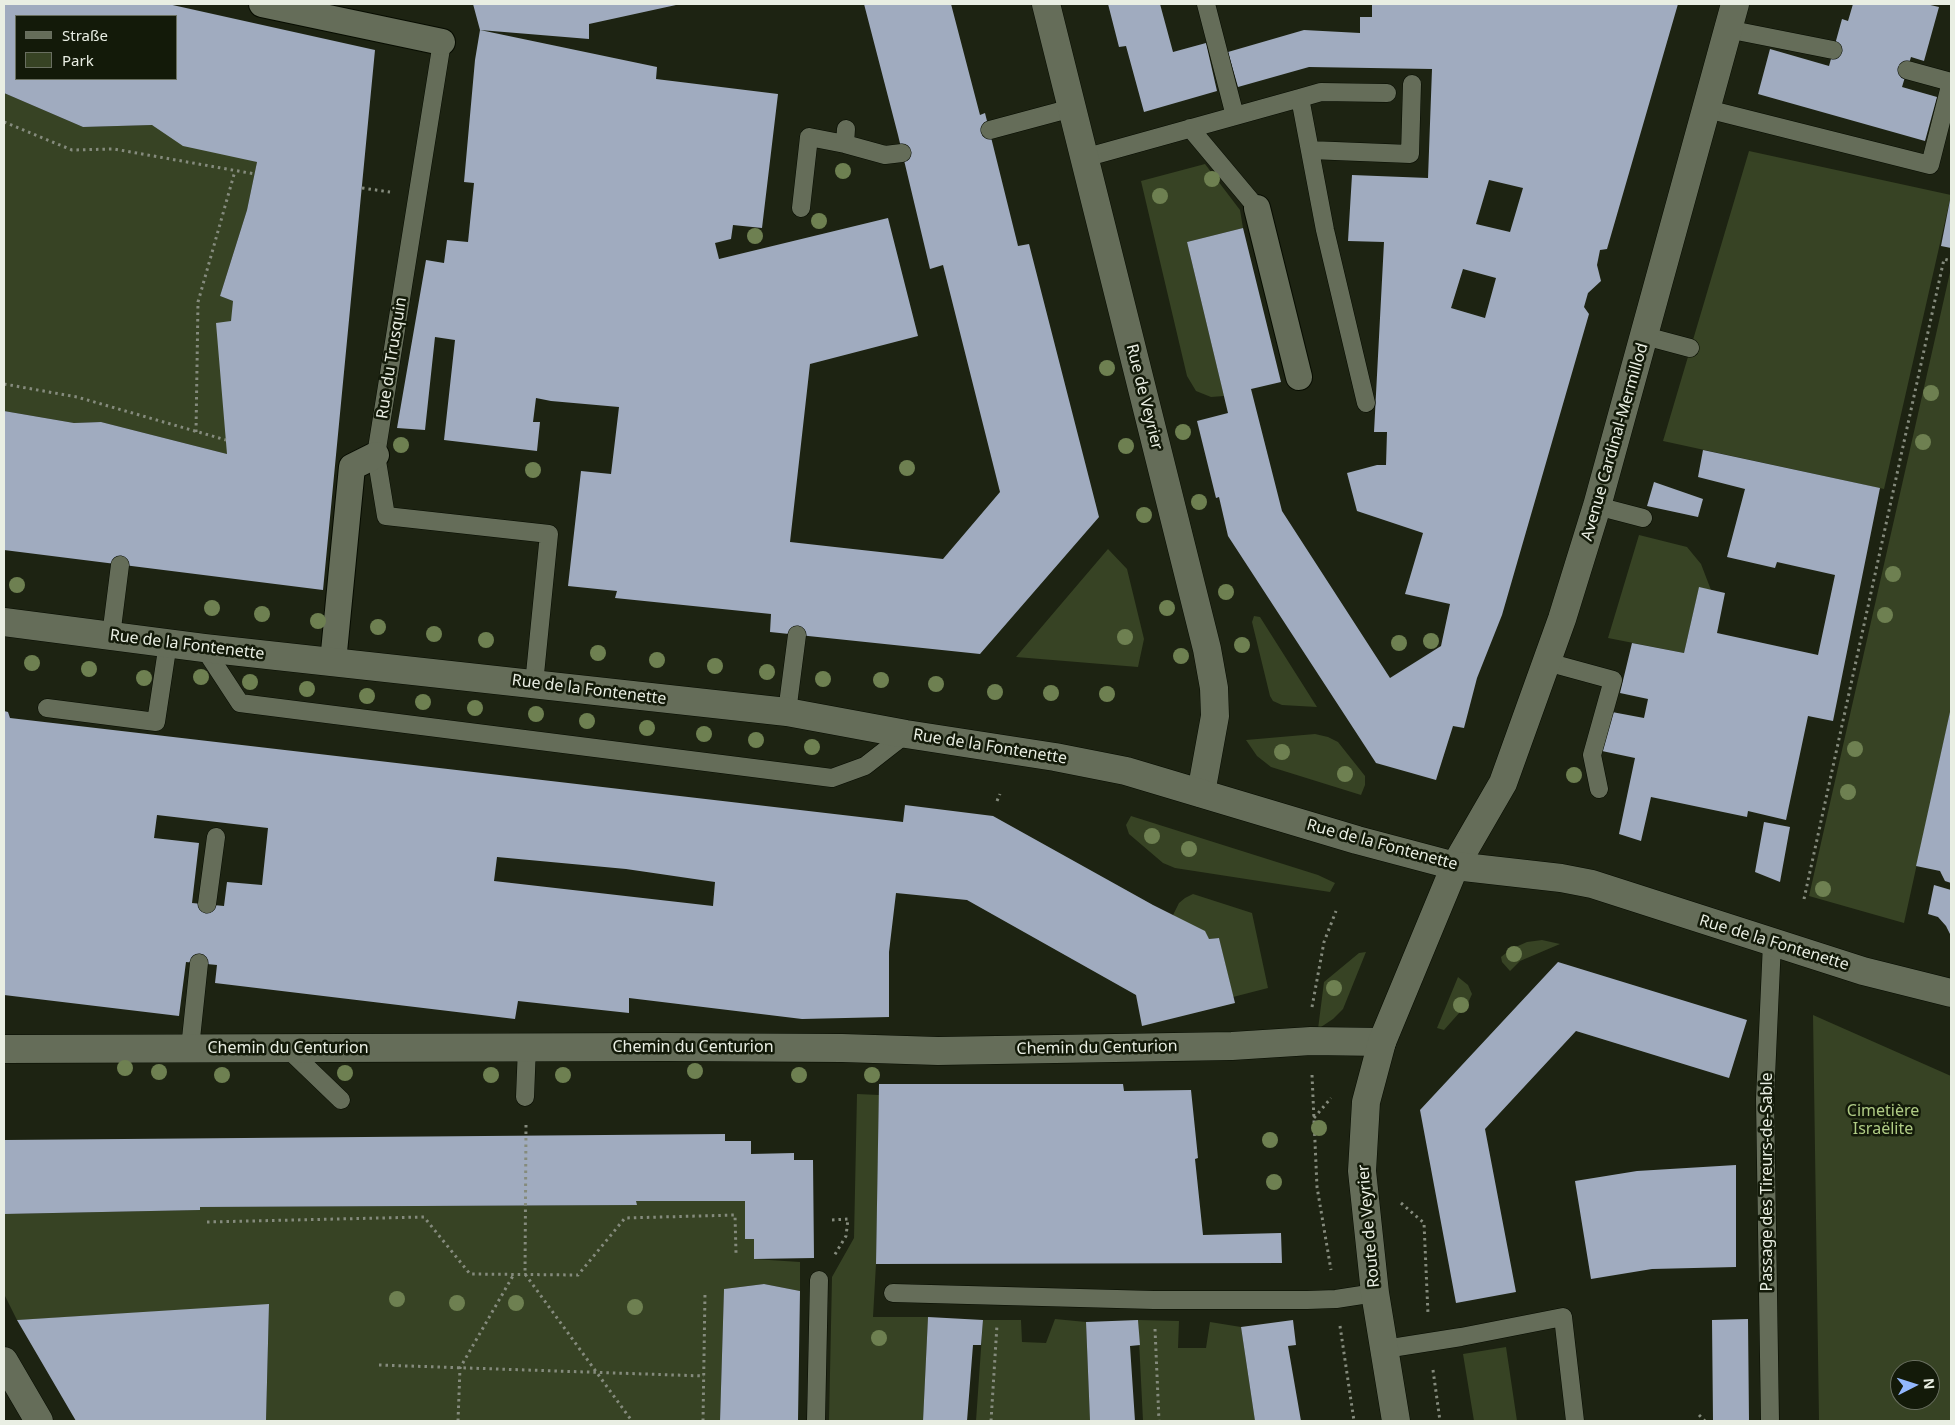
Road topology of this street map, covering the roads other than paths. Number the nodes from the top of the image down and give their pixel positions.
1 (262, 4) edge
2 (1046, 4) edge
3 (1206, 4) edge
4 (1731, 16) edge
5 (442, 42) joint
6 (1833, 50) dead end
7 (1907, 70) dead end
8 (1412, 84) dead end
9 (1387, 93) dead end
10 (1300, 98) junction
11 (1072, 108) junction
12 (1707, 109) junction
13 (1235, 116) junction
14 (1190, 128) junction
15 (990, 130) dead end
16 (1310, 150) junction
17 (902, 153) dead end
18 (1084, 158) junction
19 (801, 208) dead end
20 (1257, 208) joint
21 (1645, 336) junction
22 (1690, 348) dead end
23 (1299, 377) dead end
24 (1366, 403) dead end
25 (376, 455) junction
26 (1597, 506) junction
27 (1644, 518) dead end
28 (120, 565) dead end
29 (4, 622) edge
30 (797, 635) dead end
31 (111, 636) junction
32 (168, 643) junction
33 (204, 648) junction
34 (333, 662) junction
35 (1547, 662) junction
36 (534, 684) junction
37 (47, 708) dead end
38 (787, 712) junction
39 (906, 734) junction
40 (1599, 789) dead end
41 (1201, 793) junction
42 (216, 837) dead end
43 (1455, 866) junction
44 (206, 904) dead end
45 (1772, 943) junction
46 (199, 963) dead end
47 (1951, 993) edge
48 (1382, 1042) junction
49 (527, 1047) junction
50 (190, 1048) junction
51 (288, 1048) junction
52 (4, 1049) edge
53 (525, 1097) road end
54 (341, 1100) dead end
55 (819, 1280) road end
56 (893, 1293) dead end
57 (1375, 1293) junction
58 (1385, 1349) junction
59 (4, 1361) edge
60 (39, 1421) edge
61 (816, 1421) edge
62 (1396, 1421) edge
63 (1575, 1421) edge
64 (1770, 1421) edge

1 - 5 street
2 - 11 street, Rue de Veyrier
3 - 13 lane
4 - 6 lane
4 - 12 street, Avenue Cardinal-Mermillod
5 - 25 lane, Rue du Trusquin
7 - 12 lane
8 - 16 lane
9 - 10 lane
10 - 13 lane
10 - 16 lane
11 - 15 lane
11 - 18 street, Rue de Veyrier
12 - 21 street, Avenue Cardinal-Mermillod
13 - 14 lane
14 - 18 lane
14 - 20 lane
16 - 24 lane
17 - 19 lane
18 - 41 street, Rue de Veyrier
20 - 23 street
21 - 22 lane
21 - 26 street, Avenue Cardinal-Mermillod
25 - 34 street
25 - 36 lane, Rue du Trusquin
26 - 27 lane
26 - 35 street, Avenue Cardinal-Mermillod
28 - 31 lane
29 - 31 street, Rue de la Fontenette
30 - 38 lane
31 - 32 street, Rue de la Fontenette
32 - 33 street, Rue de la Fontenette
32 - 37 lane
33 - 34 street, Rue de la Fontenette
33 - 39 lane
34 - 36 street, Rue de la Fontenette
35 - 40 lane
35 - 43 street, Avenue Cardinal-Mermillod
36 - 38 street, Rue de la Fontenette
38 - 39 street, Rue de la Fontenette
39 - 41 street, Rue de la Fontenette
41 - 43 street, Rue de la Fontenette
42 - 44 lane
43 - 45 street, Rue de la Fontenette
43 - 48 street, Route de Veyrier
45 - 47 street, Rue de la Fontenette
45 - 64 lane, Passage des Tireurs-de-Sable
46 - 50 lane
48 - 49 street, Chemin du Centurion
48 - 57 street, Route de Veyrier
49 - 51 street, Chemin du Centurion
49 - 53 lane
50 - 51 street, Chemin du Centurion
50 - 52 street, Chemin du Centurion
51 - 54 lane
55 - 61 lane
56 - 57 lane
57 - 58 street, Route de Veyrier
58 - 62 street, Route de Veyrier
58 - 63 lane
59 - 60 street

